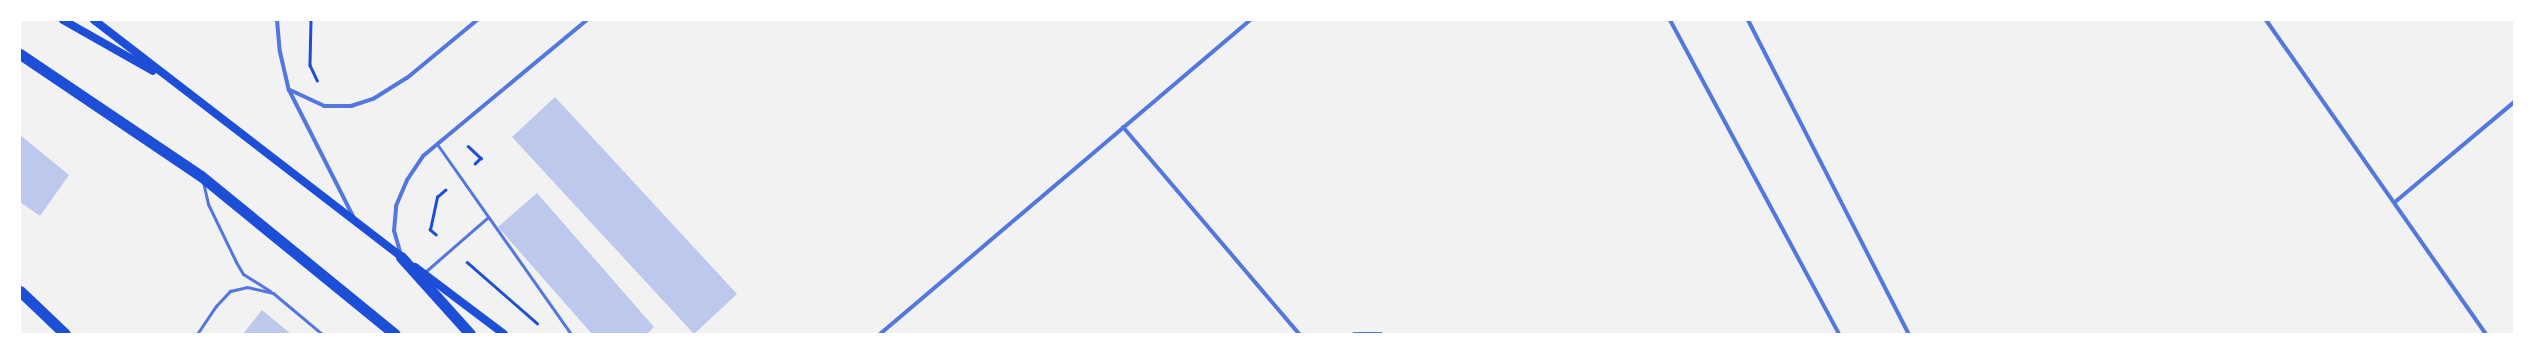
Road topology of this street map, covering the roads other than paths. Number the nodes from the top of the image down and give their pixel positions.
1 (63, 20) edge
2 (94, 20) edge
3 (277, 20) edge
4 (477, 20) edge
5 (587, 20) edge
6 (1250, 20) edge
7 (1670, 20) edge
8 (1748, 20) edge
9 (2266, 20) edge
10 (20, 54) edge
11 (179, 86) junction
12 (289, 90) junction
13 (2514, 102) edge
14 (1123, 127) junction
15 (437, 144) junction
16 (201, 176) junction
17 (2395, 202) junction
18 (488, 217) junction
19 (356, 222) junction
20 (401, 257) junction
21 (423, 273) junction
22 (20, 291) edge
23 (273, 293) junction
24 (65, 334) edge
25 (197, 334) edge
26 (322, 334) edge
27 (395, 334) edge
28 (470, 334) edge
29 (504, 334) edge
30 (571, 334) edge
31 (880, 334) edge
32 (1300, 334) edge
33 (1354, 334) edge
34 (1381, 334) edge
35 (1839, 334) edge
36 (1909, 334) edge
37 (2486, 334) edge

1 - 11 main road
2 - 11 main road
3 - 12 street
4 - 12 street
5 - 15 street
6 - 14 street
7 - 35 street
8 - 36 street
9 - 17 street
10 - 16 highway
11 - 19 main road
12 - 19 street
13 - 17 street
14 - 31 street
14 - 32 street
15 - 18 lane
15 - 20 street
16 - 23 lane
16 - 27 highway
17 - 37 street
18 - 21 lane
18 - 30 lane
19 - 20 main road
20 - 21 main road
20 - 28 highway
21 - 29 main road
22 - 24 highway
23 - 25 lane
23 - 26 lane
33 - 34 street

